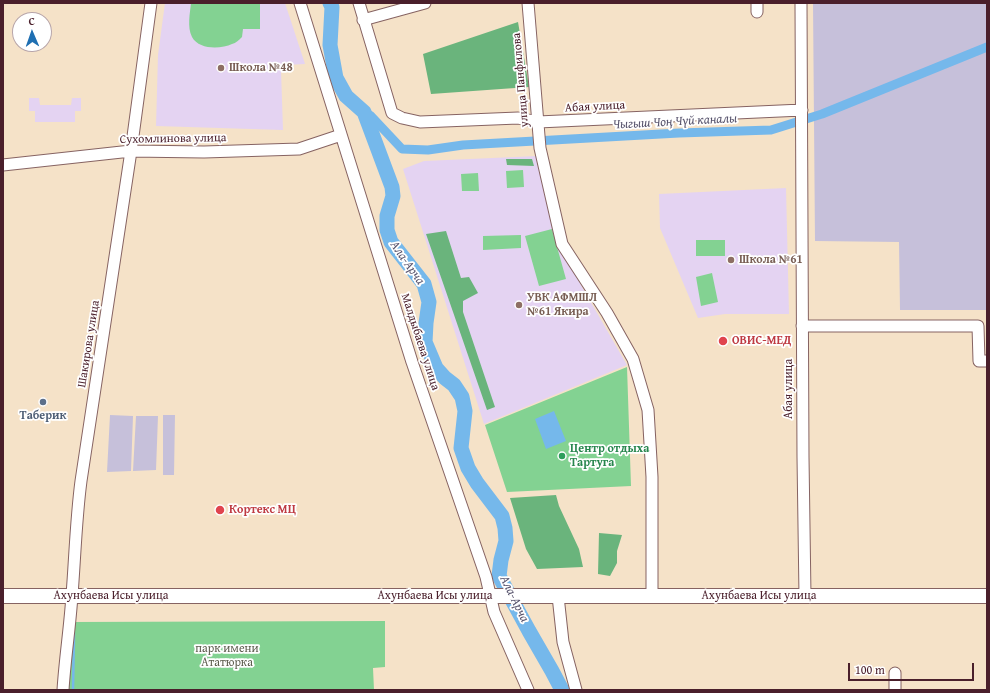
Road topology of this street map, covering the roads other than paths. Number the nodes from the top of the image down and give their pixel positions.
1 (151, 3) edge
2 (300, 3) edge
3 (359, 3) edge
4 (425, 3) edge
5 (528, 3) edge
6 (801, 3) edge
7 (363, 20) junction
8 (802, 118) junction
9 (539, 128) junction
10 (341, 135) junction
11 (131, 151) junction
12 (3, 165) edge
13 (802, 326) junction
14 (987, 361) edge
15 (3, 596) edge
16 (72, 596) junction
17 (495, 596) junction
18 (558, 596) junction
19 (652, 596) junction
20 (805, 596) junction
21 (987, 596) edge
22 (895, 673) dead end
23 (63, 690) edge
24 (528, 690) edge
25 (576, 690) edge
26 (895, 690) edge

1 - 11 street, Шакирова улица
2 - 10 street, Малдыбаева улица
3 - 7 street
4 - 7 street
5 - 9 street, улица Панфилова
6 - 8 street, Абая улица
7 - 9 street, Абая улица
8 - 9 street, Абая улица
8 - 13 street, Абая улица
9 - 19 street, улица Панфилова
10 - 11 street, Сухомлинова улица
10 - 17 street, Малдыбаева улица
11 - 12 street, Сухомлинова улица
11 - 16 street, Шакирова улица
13 - 14 street
13 - 20 street, Абая улица
15 - 16 main road, Ахунбаева Исы улица
16 - 17 main road, Ахунбаева Исы улица
16 - 23 street, Шакирова улица
17 - 18 main road, Ахунбаева Исы улица
17 - 24 street, Малдыбаева улица
18 - 19 main road, Ахунбаева Исы улица
18 - 25 street
19 - 20 main road, Ахунбаева Исы улица
20 - 21 main road, Ахунбаева Исы улица
22 - 26 street

